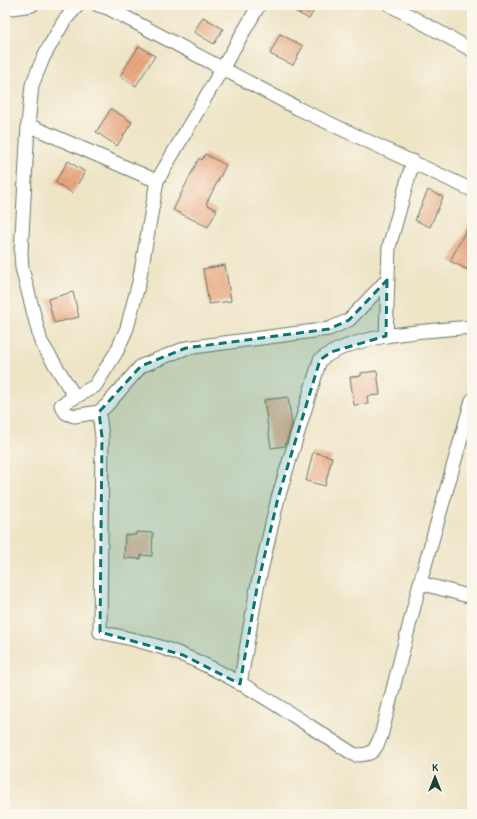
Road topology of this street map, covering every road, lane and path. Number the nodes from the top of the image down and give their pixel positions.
1 (32, 5) edge
2 (78, 5) edge
3 (259, 5) edge
4 (390, 5) edge
5 (108, 6) edge
6 (5, 9) edge
7 (472, 50) edge
8 (222, 70) junction
9 (28, 125) junction
10 (413, 161) junction
11 (156, 181) junction
12 (472, 190) edge
13 (387, 280) junction
14 (472, 327) edge
15 (386, 336) junction
16 (75, 397) junction
17 (472, 400) edge
18 (99, 412) junction
19 (468, 429) edge
20 (420, 583) junction
21 (472, 597) edge
22 (240, 684) junction

1 - 6 street
2 - 9 street
3 - 8 street
4 - 7 street
5 - 8 street
8 - 10 street
8 - 11 street
9 - 11 street
9 - 16 street
10 - 12 street
10 - 13 street
11 - 16 street
13 - 15 street
13 - 18 street
14 - 15 street
15 - 22 street
16 - 18 street
17 - 19 street
18 - 22 street
19 - 20 street
20 - 21 street
20 - 22 street

